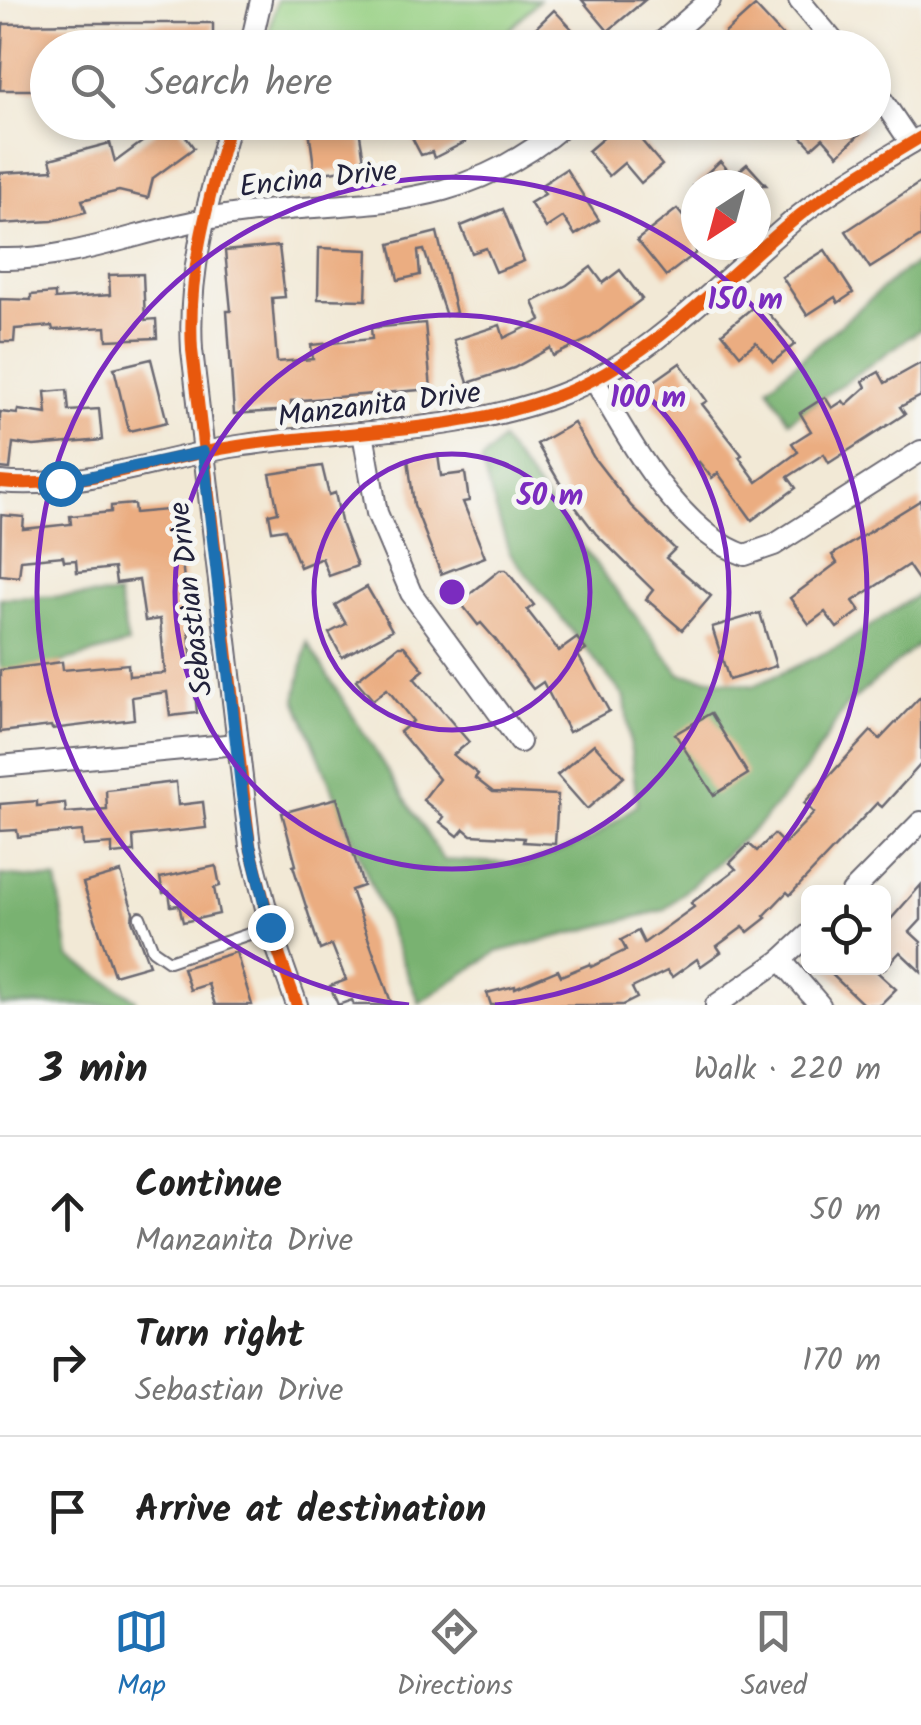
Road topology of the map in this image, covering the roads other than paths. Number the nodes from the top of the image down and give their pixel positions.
1 (261, 0) edge
2 (710, 0) edge
3 (799, 0) edge
4 (254, 30) edge
5 (676, 30) edge
6 (824, 30) edge
7 (891, 109) edge
8 (225, 140) edge
9 (541, 140) edge
10 (916, 140) edge
11 (203, 220) junction
12 (0, 260) edge
13 (594, 380) junction
14 (363, 432) junction
15 (921, 451) edge
16 (203, 452) junction
17 (0, 482) edge
18 (520, 742) dead end
19 (237, 744) junction
20 (0, 766) edge
21 (921, 822) edge
22 (859, 885) edge
23 (140, 917) dead end
24 (270, 927) junction
25 (801, 942) edge
26 (781, 960) junction
27 (298, 1005) edge
28 (716, 1005) edge
29 (820, 1005) edge

1 - 4 street
2 - 5 street
3 - 6 street
7 - 10 street
8 - 11 street, Sebastian Drive
9 - 11 street, Encina Drive
10 - 13 street, Manzanita Drive
11 - 12 street, Encina Drive
11 - 16 street, Sebastian Drive
13 - 14 street, Manzanita Drive
13 - 15 street
14 - 16 street, Manzanita Drive
14 - 18 street
16 - 17 street, Manzanita Drive
16 - 19 street, Sebastian Drive
19 - 20 street
19 - 24 street, Sebastian Drive
21 - 22 street
23 - 24 lane
24 - 27 street, Sebastian Drive
25 - 26 street
26 - 28 street
26 - 29 street

